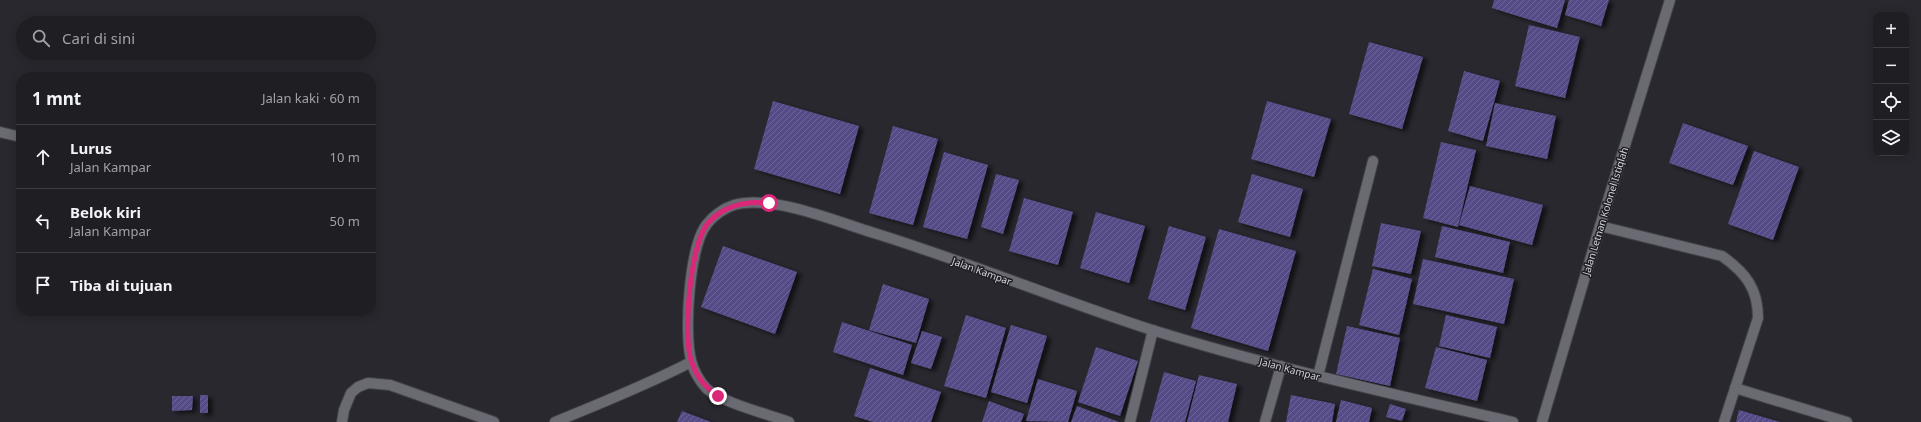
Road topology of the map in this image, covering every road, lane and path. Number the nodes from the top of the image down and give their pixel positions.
1 (1670, 0) edge
2 (0, 132) edge
3 (16, 136) edge
4 (1373, 161) dead end
5 (1600, 226) junction
6 (1153, 330) junction
7 (691, 362) junction
8 (1281, 366) junction
9 (1318, 376) junction
10 (1736, 388) junction
11 (342, 422) edge
12 (494, 422) edge
13 (555, 422) edge
14 (789, 422) edge
15 (1130, 422) edge
16 (1265, 422) edge
17 (1513, 422) edge
18 (1542, 422) edge
19 (1724, 422) edge
20 (1847, 422) edge

1 - 5 street, Jalan Letnan Kolonel Istiqlah
2 - 3 street
4 - 9 street
5 - 10 street
5 - 18 street, Jalan Letnan Kolonel Istiqlah
6 - 7 street, Jalan Kampar
6 - 8 street, Jalan Kampar
6 - 15 street
7 - 13 street
7 - 14 street, Jalan Kampar
8 - 9 street, Jalan Kampar
8 - 16 street
9 - 17 street, Jalan Kampar
10 - 19 street
10 - 20 street
11 - 12 street

